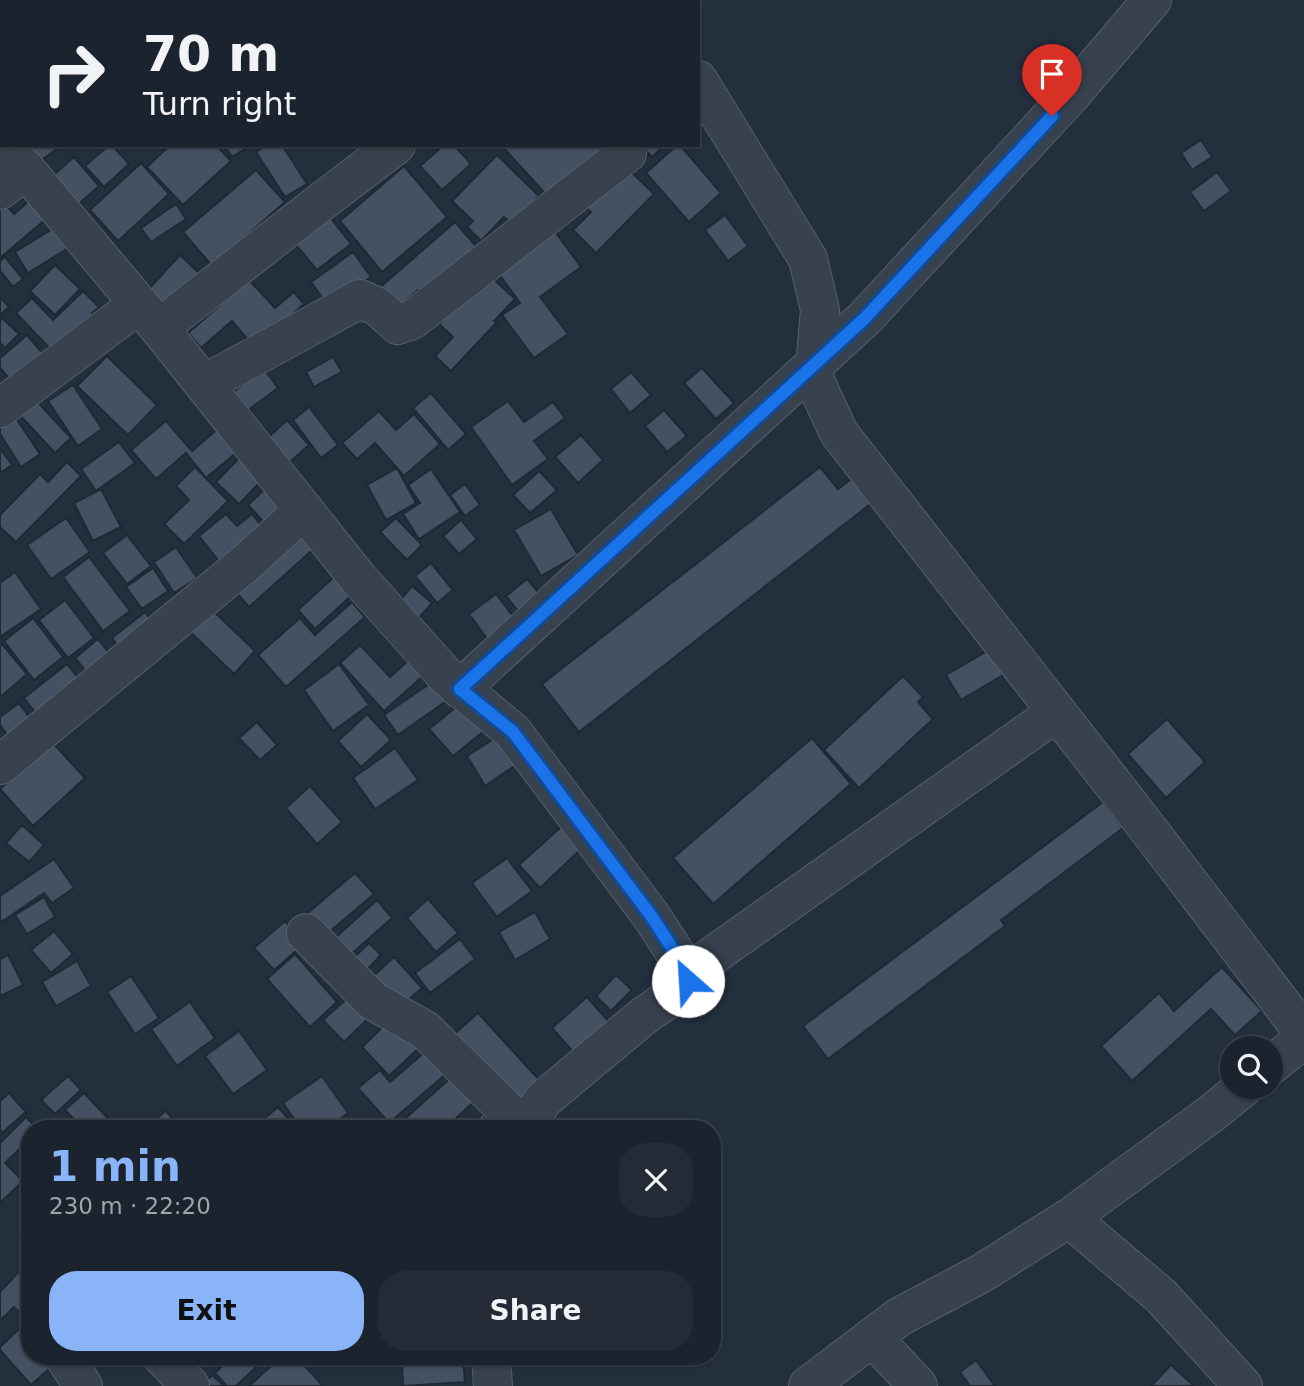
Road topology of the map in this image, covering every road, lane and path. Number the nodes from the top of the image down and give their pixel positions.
1 (1152, 0) edge
2 (700, 83) edge
3 (393, 147) edge
4 (624, 147) edge
5 (9, 168) edge
6 (149, 316) junction
7 (816, 363) junction
8 (204, 384) junction
9 (0, 408) edge
10 (304, 510) junction
11 (460, 689) junction
12 (1057, 712) junction
13 (0, 765) edge
14 (306, 933) dead end
15 (688, 973) junction
16 (1304, 1033) edge
17 (1304, 1039) edge
18 (1283, 1056) edge
19 (1229, 1099) edge
20 (518, 1120) edge
21 (531, 1120) edge
22 (1069, 1218) junction
23 (872, 1337) junction
24 (70, 1365) edge
25 (170, 1365) edge
26 (492, 1365) edge
27 (83, 1386) edge
28 (190, 1386) edge
29 (493, 1386) edge
30 (808, 1386) edge
31 (918, 1386) edge
32 (1243, 1386) edge

1 - 7 street
2 - 7 street
3 - 6 street
4 - 8 street
5 - 6 street
6 - 8 street
6 - 9 street
7 - 11 street
7 - 12 street
8 - 10 street
10 - 11 street
10 - 13 street
11 - 15 street
12 - 15 street
12 - 16 street
14 - 20 street
15 - 21 street
17 - 18 street
19 - 22 street
22 - 23 street
22 - 32 street
23 - 30 street
23 - 31 street
24 - 27 street
25 - 28 street
26 - 29 street

